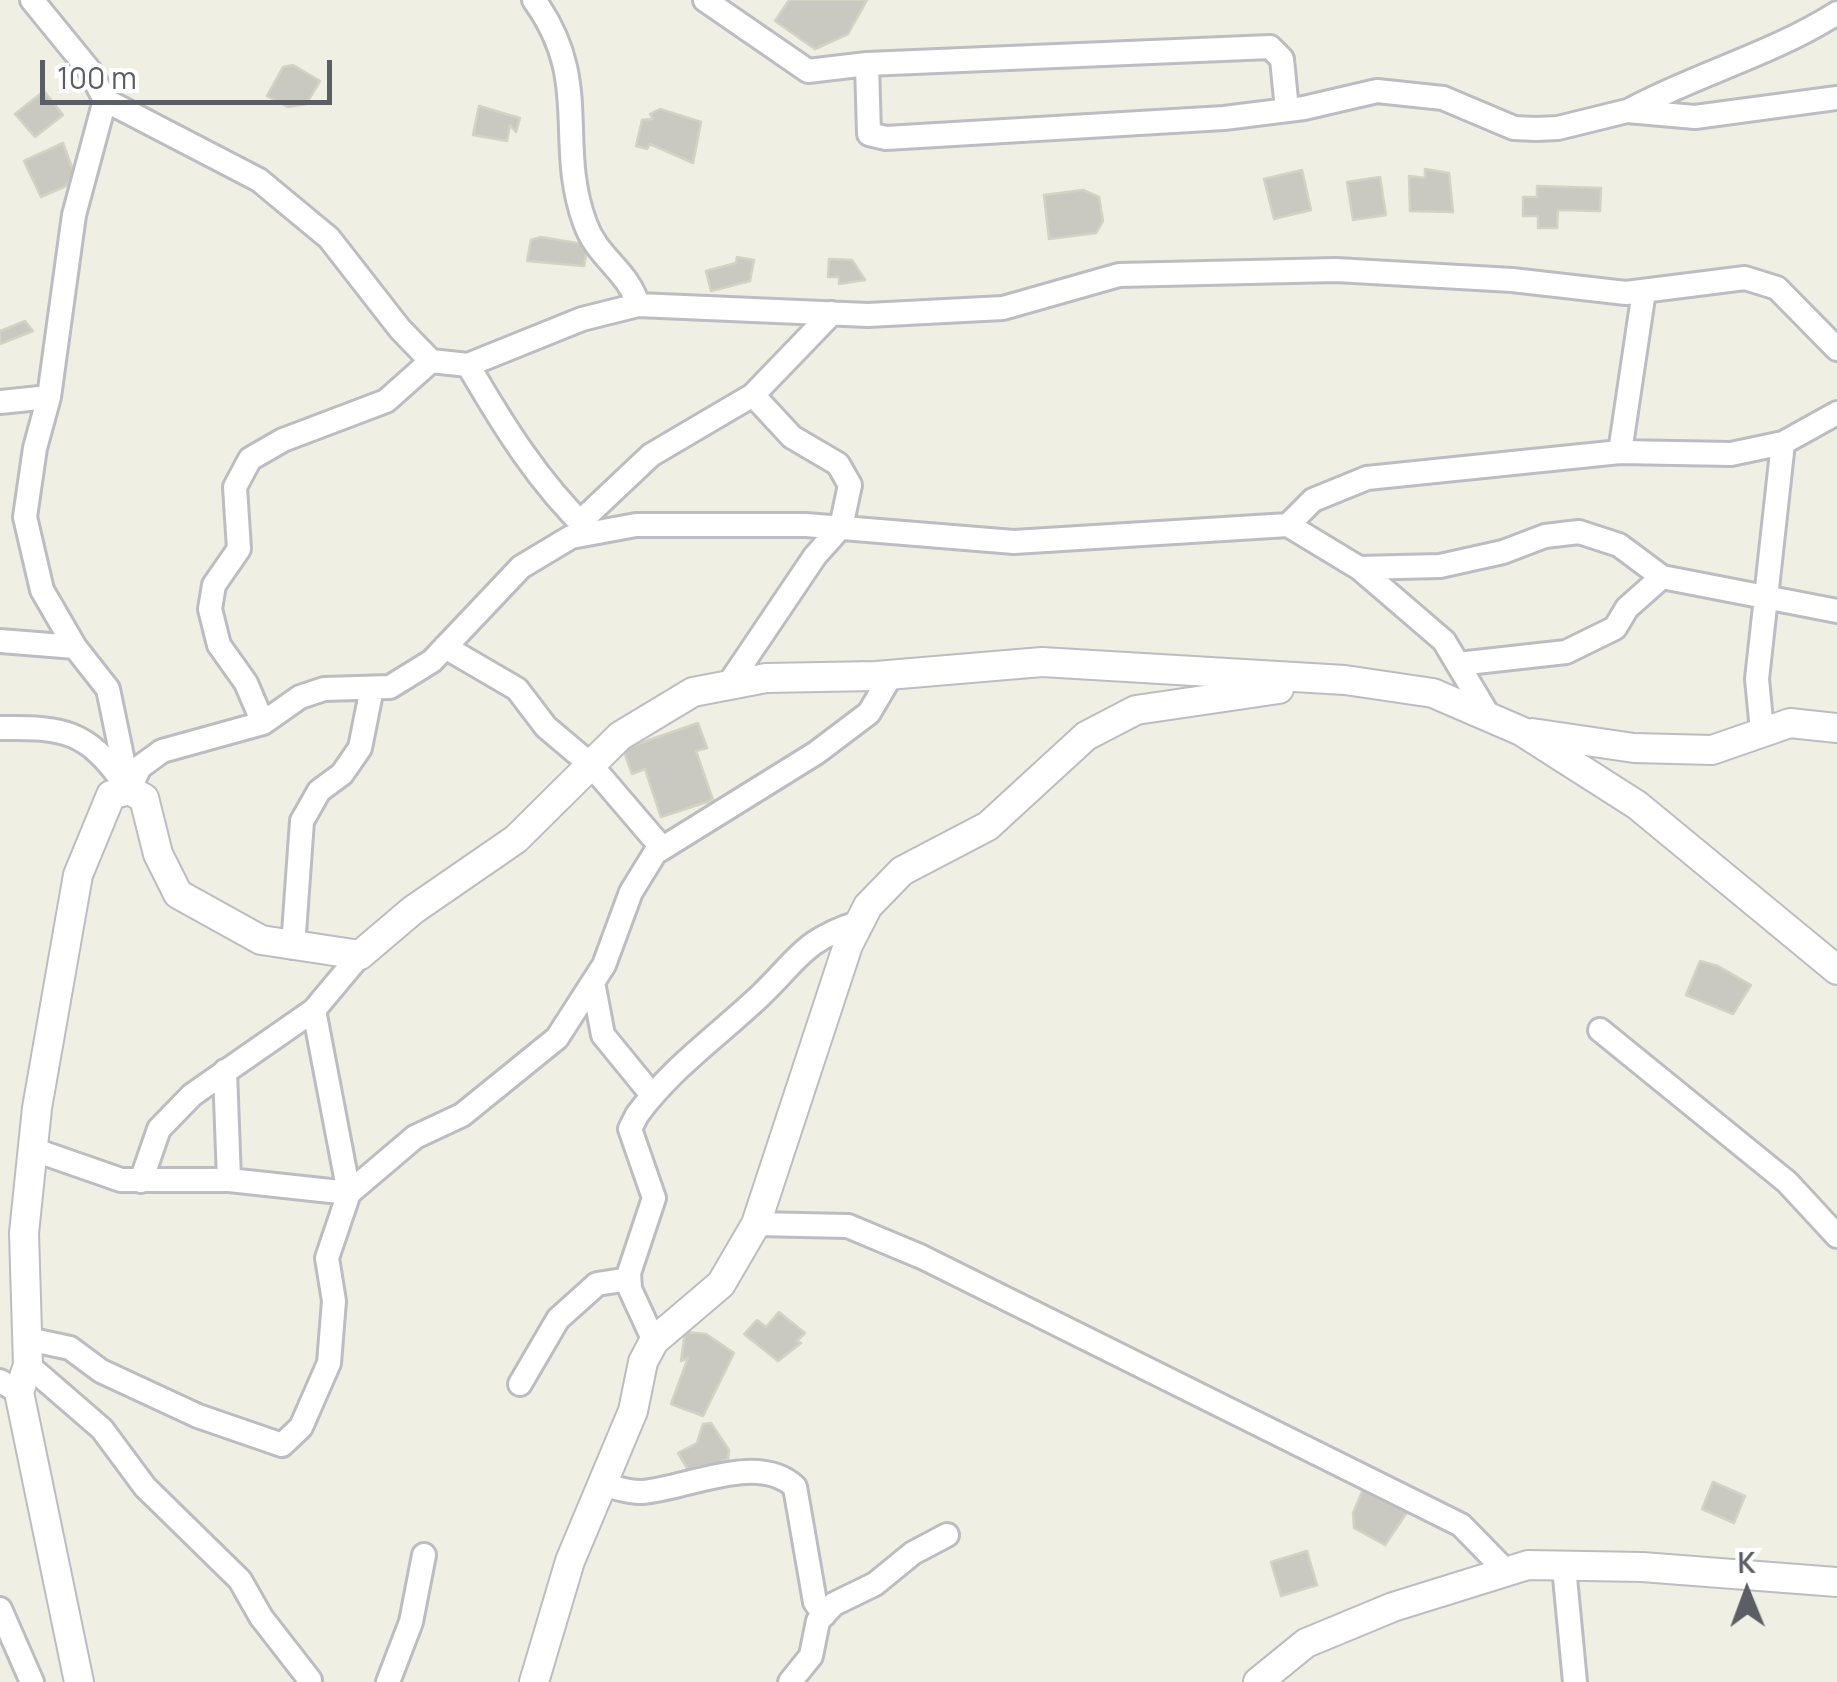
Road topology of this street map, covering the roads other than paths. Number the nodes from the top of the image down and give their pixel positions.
1 (32, 0) edge
2 (534, 0) edge
3 (704, 0) edge
4 (1837, 13) edge
5 (866, 64) junction
6 (1837, 98) edge
7 (104, 100) junction
8 (1286, 110) junction
9 (1627, 111) junction
10 (1644, 290) junction
11 (638, 305) junction
12 (832, 313) junction
13 (1837, 349) edge
14 (431, 361) junction
15 (468, 365) junction
16 (754, 395) junction
17 (49, 398) junction
18 (0, 402) edge
19 (1837, 413) edge
20 (1783, 443) junction
21 (1620, 452) junction
22 (1288, 525) junction
23 (586, 528) junction
24 (840, 528) junction
25 (1359, 568) junction
26 (1662, 576) junction
27 (1768, 599) junction
28 (1837, 611) edge
29 (0, 641) edge
30 (75, 647) junction
31 (445, 647) junction
32 (1458, 664) junction
33 (892, 674) junction
34 (1345, 680) junction
35 (728, 685) junction
36 (372, 688) junction
37 (1490, 718) junction
38 (263, 723) junction
39 (0, 728) edge
40 (1837, 728) edge
41 (1521, 731) junction
42 (1762, 732) junction
43 (591, 765) junction
44 (129, 790) junction
45 (662, 848) junction
46 (860, 922) junction
47 (293, 947) junction
48 (360, 956) junction
49 (1837, 970) edge
50 (593, 982) junction
51 (314, 1010) junction
52 (1600, 1030) dead end
53 (225, 1072) junction
54 (652, 1095) junction
55 (32, 1149) junction
56 (228, 1180) junction
57 (141, 1181) junction
58 (349, 1193) junction
59 (756, 1224) junction
60 (1837, 1236) edge
61 (629, 1279) junction
62 (654, 1341) junction
63 (28, 1352) junction
64 (520, 1384) dead end
65 (9, 1387) edge
66 (605, 1485) junction
67 (947, 1535) dead end
68 (424, 1554) dead end
69 (1564, 1567) junction
70 (1505, 1570) junction
71 (1837, 1582) edge
72 (0, 1609) edge
73 (824, 1615) junction
74 (77, 1680) edge
75 (310, 1680) edge
76 (32, 1682) edge
77 (388, 1682) edge
78 (534, 1682) edge
79 (790, 1682) edge
80 (1258, 1682) edge
81 (1574, 1682) edge

1 - 7 street
2 - 11 street
3 - 5 street
4 - 9 street
5 - 8 street
5 - 8 street
6 - 9 street
7 - 14 street
7 - 17 street
8 - 9 street
10 - 12 street
10 - 13 street
10 - 21 street
11 - 12 street
11 - 15 street
12 - 16 street
14 - 15 street
14 - 38 street
15 - 23 street
16 - 23 street
16 - 24 street
17 - 18 street
17 - 30 street
19 - 20 street
20 - 21 street
20 - 27 street
21 - 22 street
22 - 24 street
22 - 25 street
23 - 24 street
23 - 31 street
24 - 35 street
25 - 26 street
25 - 32 street
26 - 27 street
26 - 32 street
27 - 28 street
27 - 42 street
29 - 30 street
30 - 44 street
31 - 36 street
31 - 43 street
32 - 37 street
33 - 34 street
33 - 35 street
33 - 45 street
34 - 37 street
34 - 46 street
35 - 43 street
36 - 38 street
36 - 47 street
37 - 41 street
38 - 44 street
39 - 44 street
40 - 42 street
41 - 42 street
41 - 49 street
43 - 45 street
43 - 48 street
44 - 47 street
44 - 55 street
45 - 50 street
46 - 54 street
46 - 59 street
47 - 48 street
48 - 51 street
50 - 54 street
50 - 58 street
51 - 53 street
51 - 58 street
52 - 60 street
53 - 56 street
53 - 57 street
54 - 61 street
55 - 57 street
55 - 63 street
56 - 57 street
56 - 58 street
58 - 63 street
59 - 62 street
59 - 70 street
61 - 62 street
61 - 64 street
62 - 66 street
63 - 65 street
63 - 75 street
65 - 74 street
66 - 73 street
66 - 78 street
67 - 73 street
68 - 77 street
69 - 70 street
69 - 71 street
69 - 81 street
70 - 80 street
72 - 76 street
73 - 79 street

